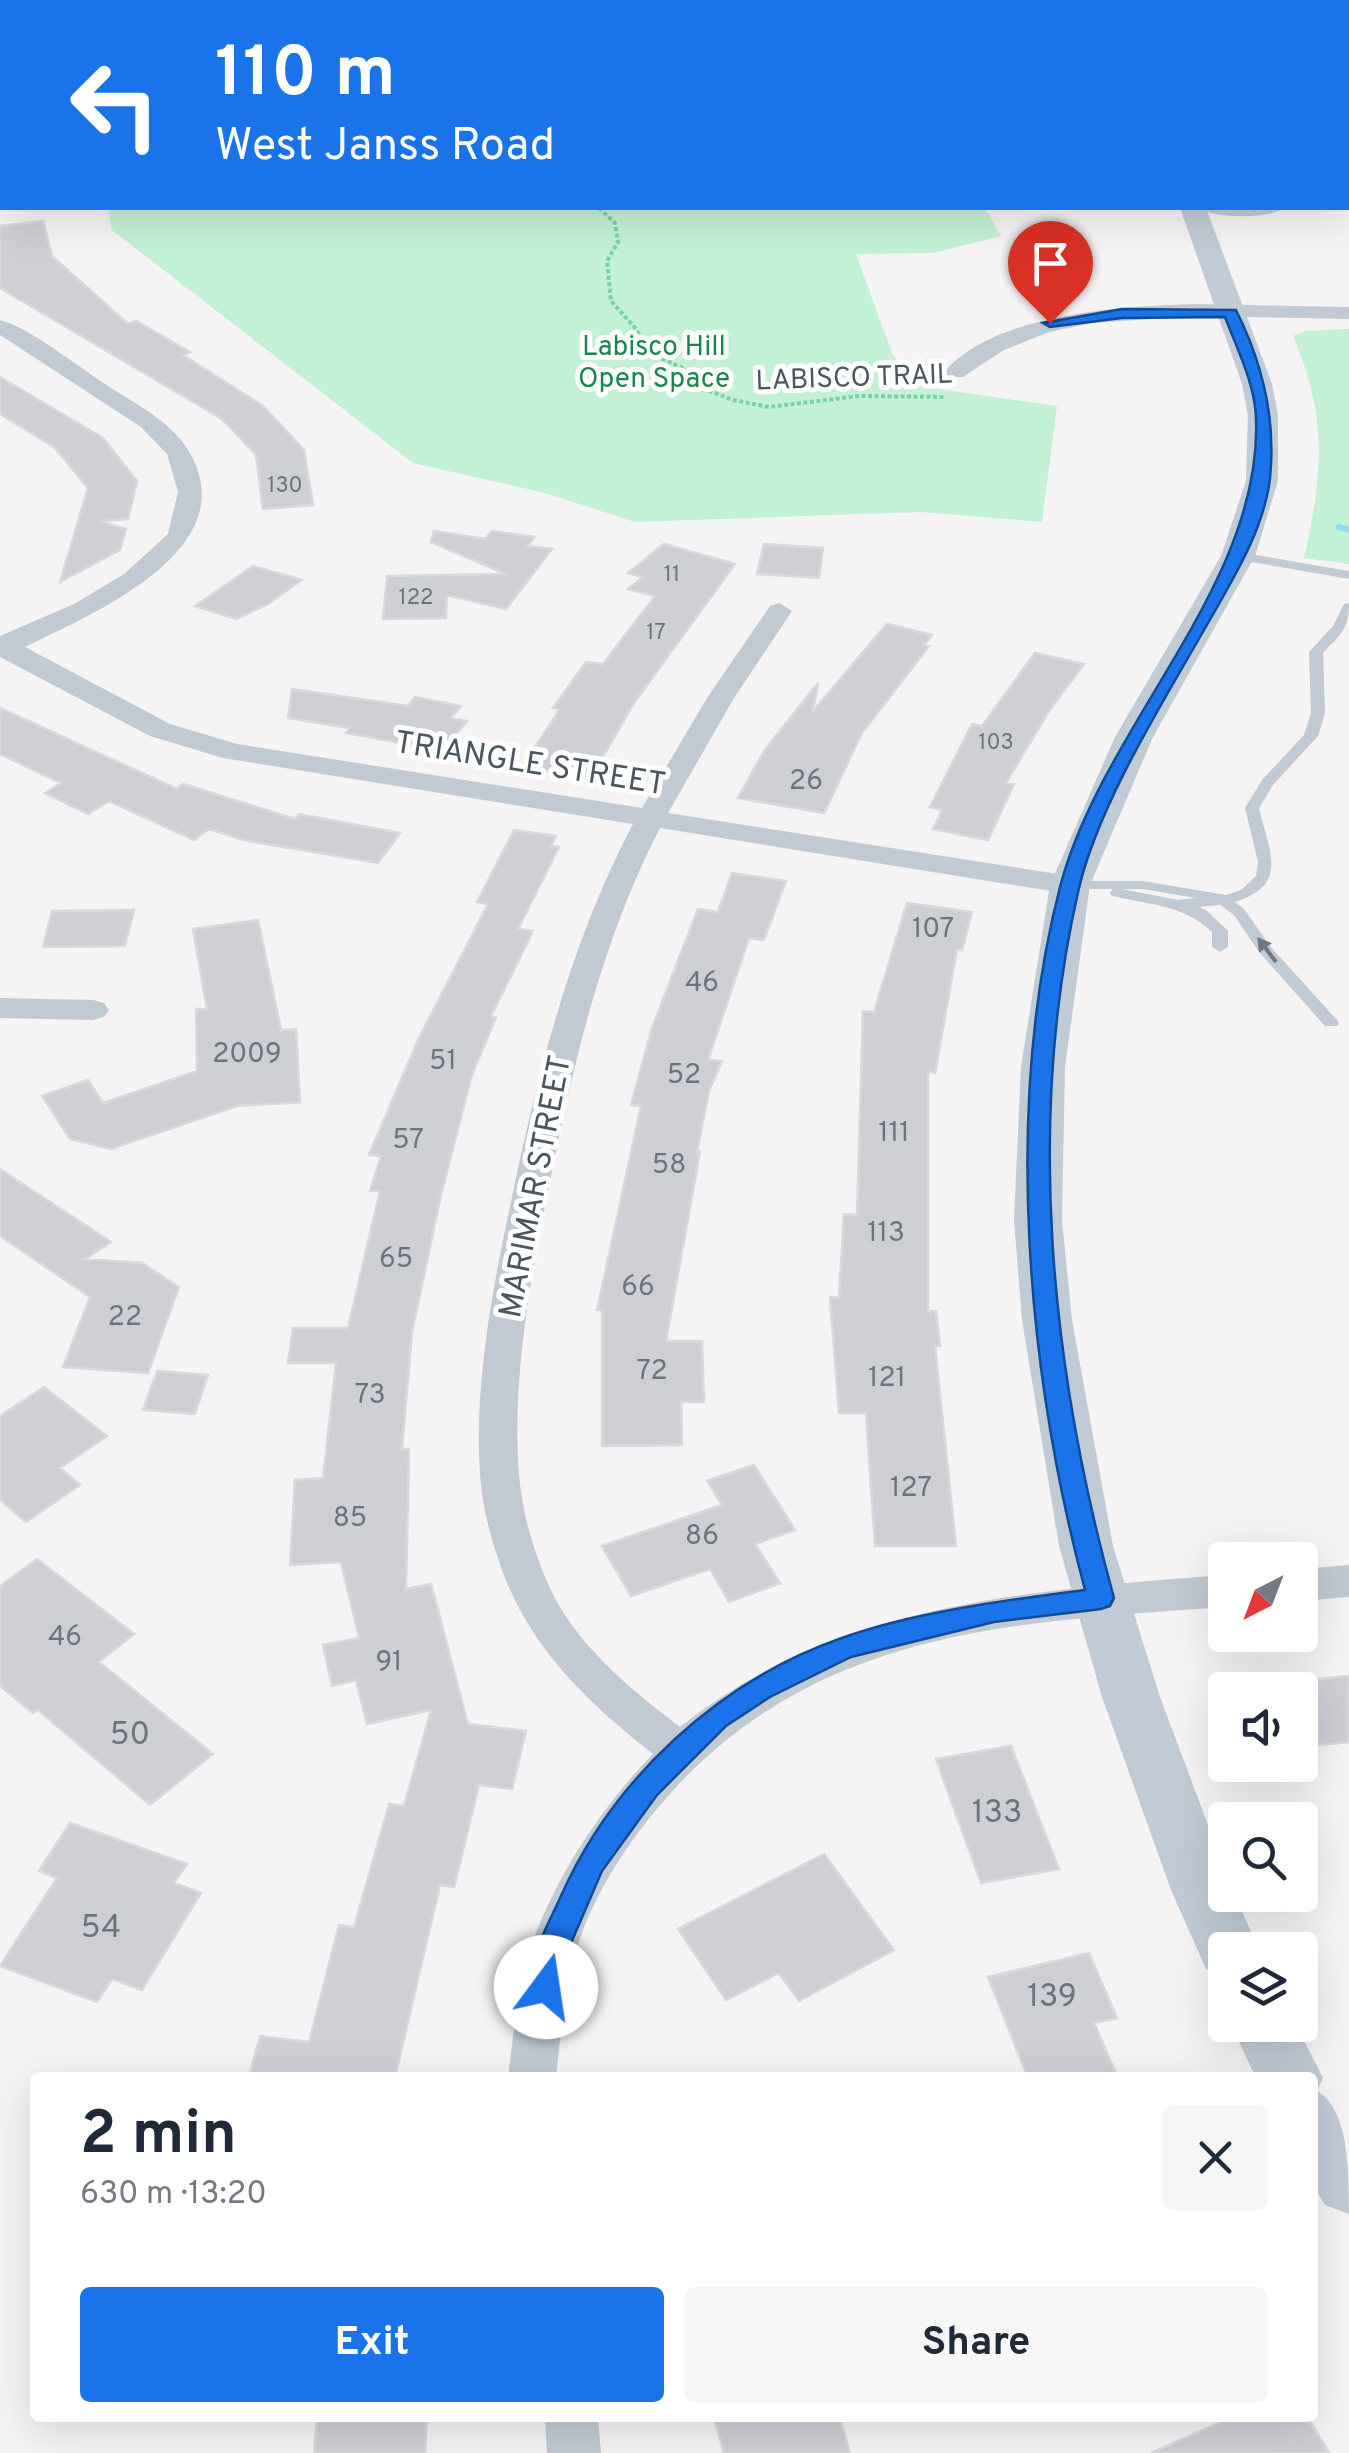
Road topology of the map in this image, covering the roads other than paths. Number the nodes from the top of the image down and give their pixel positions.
1 (1194, 210) edge
2 (1231, 313) junction
3 (1349, 313) edge
4 (0, 326) edge
5 (954, 372) road end
6 (1238, 556) junction
7 (1349, 575) edge
8 (1349, 608) edge
9 (779, 612) dead end
10 (2, 646) edge
11 (652, 821) junction
12 (1070, 885) junction
13 (1220, 898) junction
14 (1178, 905) junction
15 (1220, 947) dead end
16 (0, 1008) edge
17 (92, 1010) dead end
18 (1332, 1023) dead end
19 (1349, 1581) edge
20 (1318, 1584) edge
21 (1208, 1592) edge
22 (1101, 1598) junction
23 (680, 1751) junction
24 (1220, 1932) edge
25 (1272, 2042) edge
26 (533, 2072) edge
27 (1287, 2072) edge
28 (1318, 2130) edge
29 (1349, 2182) edge
30 (572, 2422) edge
31 (574, 2453) edge

1 - 2 main road
2 - 3 street
2 - 5 street
2 - 6 main road
4 - 10 street
6 - 7 lane
6 - 12 main road
8 - 13 lane
9 - 11 street, MARIMAR STREET
10 - 11 street, TRIANGLE STREET
11 - 12 street, TRIANGLE STREET
11 - 23 street, MARIMAR STREET
12 - 13 lane
12 - 14 lane
12 - 22 main road
13 - 14 lane
18 -> 13 lane
14 - 15 lane
16 - 17 street
19 - 20 street
21 - 22 street
22 - 23 street
22 - 24 main road
23 - 26 street
25 - 27 main road
28 - 29 main road
30 - 31 street

